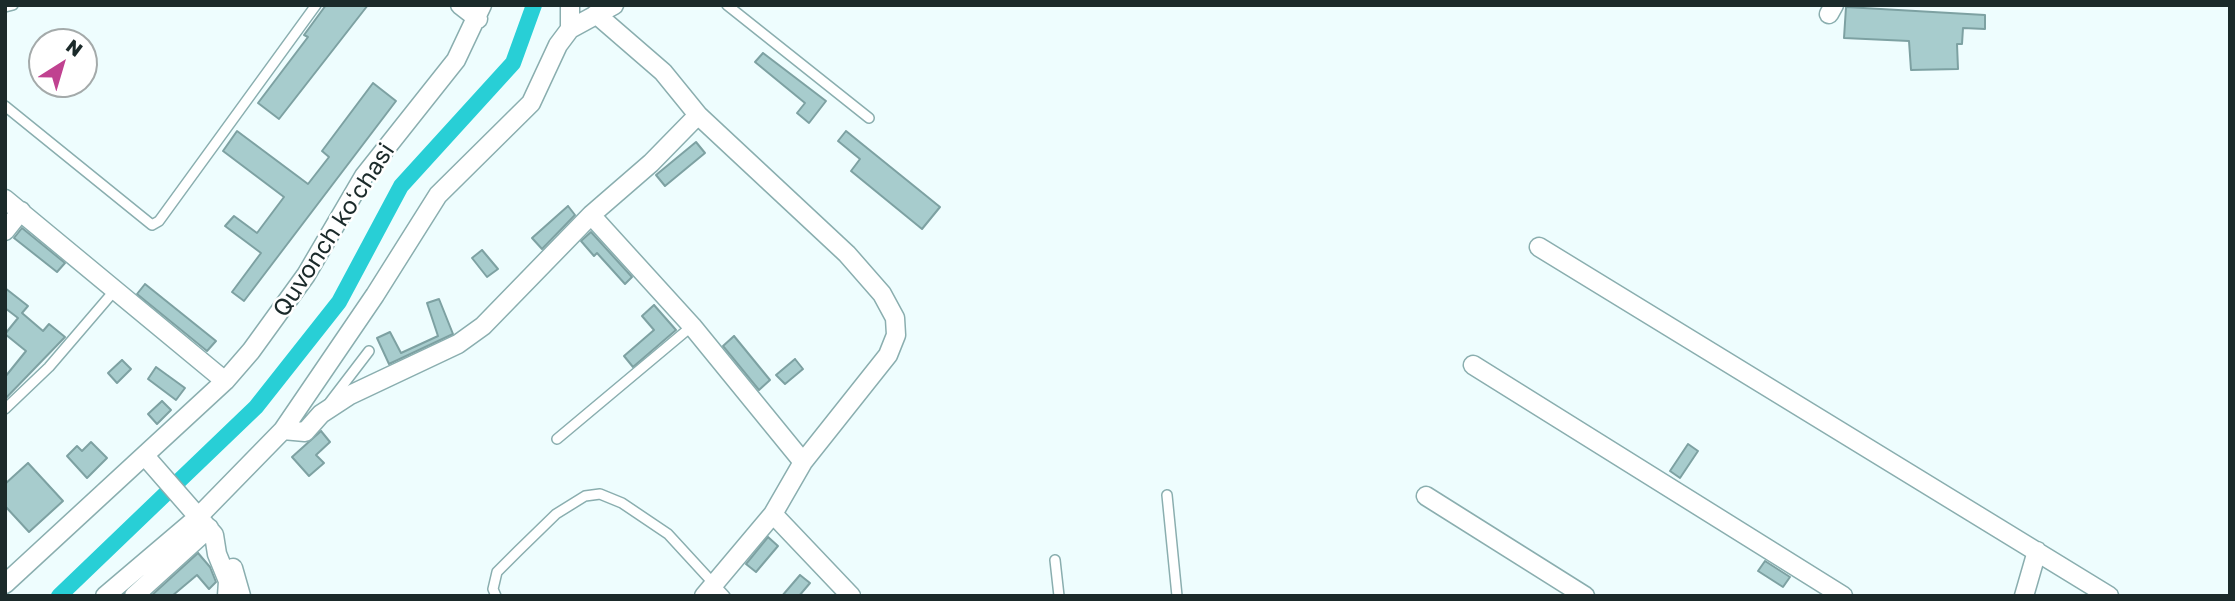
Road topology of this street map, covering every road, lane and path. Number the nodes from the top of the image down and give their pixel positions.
1 (13, 5) edge
2 (316, 5) edge
3 (460, 5) edge
4 (570, 5) edge
5 (614, 5) edge
6 (727, 5) edge
7 (5, 7) edge
8 (480, 12) edge
9 (596, 14) junction
10 (570, 29) junction
11 (5, 106) edge
12 (698, 116) junction
13 (869, 118) dead end
14 (5, 198) edge
15 (21, 211) junction
16 (591, 215) junction
17 (5, 231) edge
18 (1539, 247) dead end
19 (116, 288) junction
20 (692, 326) junction
21 (369, 351) dead end
22 (1473, 365) dead end
23 (225, 382) junction
24 (5, 409) edge
25 (321, 414) junction
26 (283, 430) junction
27 (557, 439) dead end
28 (145, 456) junction
29 (803, 462) junction
30 (1167, 495) dead end
31 (1426, 496) dead end
32 (773, 514) junction
33 (207, 526) junction
34 (2037, 551) junction
35 (1055, 560) dead end
36 (5, 583) edge
37 (714, 592) edge
38 (105, 596) edge
39 (134, 596) edge
40 (228, 596) edge
41 (241, 596) edge
42 (496, 596) edge
43 (851, 596) edge
44 (1059, 596) edge
45 (1177, 596) edge
46 (1586, 596) edge
47 (1843, 596) edge
48 (2024, 596) edge
49 (2109, 596) edge

1 - 7 lane
2 - 11 lane
3 - 8 street
4 - 10 street
5 - 9 street
6 - 13 lane
8 - 23 street, Quvonch koʻchasi
9 - 10 street
9 - 12 street
10 - 26 street
12 - 16 street
12 - 29 street
14 - 15 street
15 - 17 street
15 - 19 street
16 - 20 street
16 - 25 street
18 - 34 street
19 - 23 street
19 - 24 lane
20 - 27 lane
20 - 29 street
21 - 25 lane
22 - 47 street
23 - 28 street, Quvonch koʻchasi
25 - 26 street
26 - 33 street
28 - 33 street
28 - 36 street, Quvonch koʻchasi
29 - 32 street
30 - 45 lane
31 - 46 street
32 - 37 street
32 - 43 street
33 - 38 street
33 - 39 street
33 - 40 street
33 - 41 street
34 - 48 street
34 - 49 street
35 - 44 lane
37 - 42 lane

